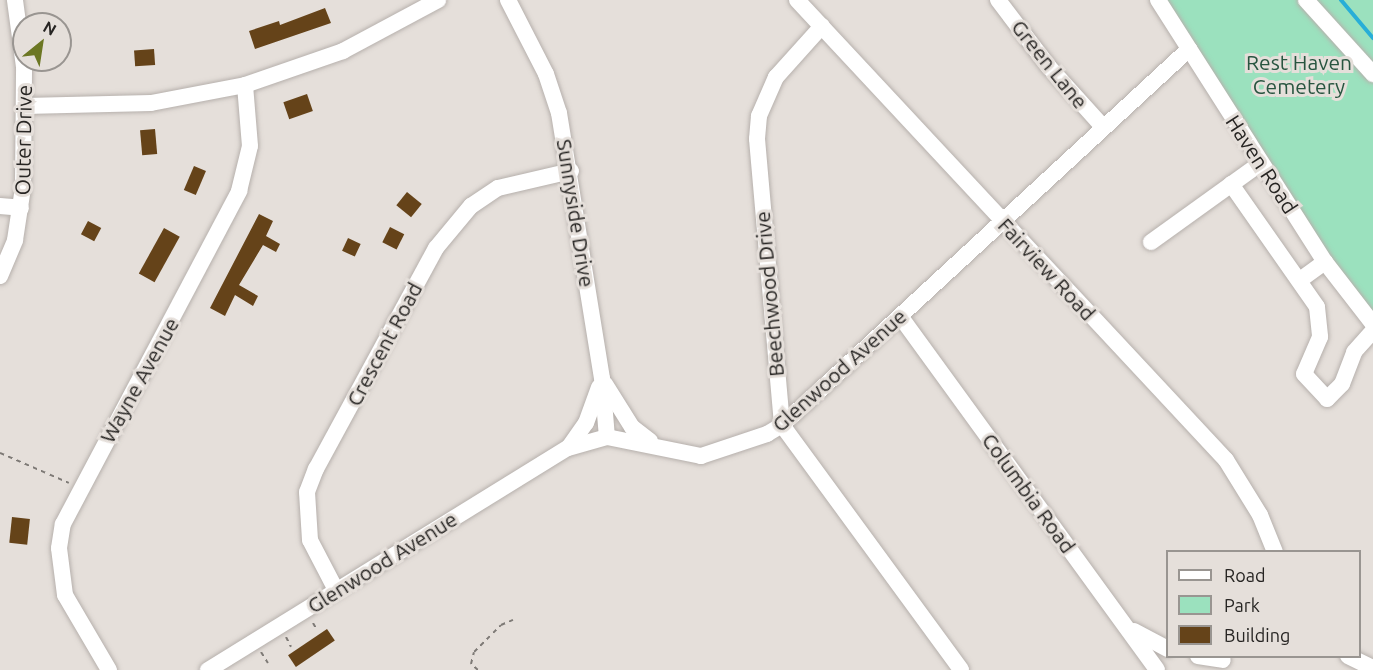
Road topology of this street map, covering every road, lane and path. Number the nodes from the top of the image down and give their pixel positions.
1 (15, 0) edge
2 (438, 0) edge
3 (508, 0) edge
4 (797, 0) edge
5 (998, 0) edge
6 (1158, 0) edge
7 (1306, 0) edge
8 (822, 26) junction
9 (1189, 49) junction
10 (1373, 74) edge
11 (244, 85) junction
12 (25, 106) junction
13 (1103, 127) junction
14 (1261, 163) junction
15 (571, 171) junction
16 (1231, 184) junction
17 (0, 206) edge
18 (21, 207) junction
19 (1003, 221) junction
20 (1150, 242) dead end
21 (1325, 262) junction
22 (0, 276) edge
23 (1300, 280) junction
24 (900, 316) junction
25 (1373, 324) edge
26 (1373, 331) edge
27 (602, 378) junction
28 (782, 425) junction
29 (607, 437) junction
30 (568, 448) junction
31 (659, 448) junction
32 (0, 453) edge
33 (80, 488) junction
34 (1274, 550) edge
35 (336, 590) junction
36 (310, 618) dead end
37 (513, 620) dead end
38 (1127, 627) junction
39 (317, 630) dead end
40 (285, 634) dead end
41 (291, 647) dead end
42 (260, 649) dead end
43 (1166, 649) edge
44 (1203, 658) edge
45 (1350, 658) edge
46 (1221, 662) edge
47 (268, 663) dead end
48 (1373, 668) edge
49 (109, 670) edge
50 (208, 670) edge
51 (478, 670) edge
52 (961, 670) edge
53 (1157, 670) edge

1 - 12 street, Outer Drive
2 - 11 street
3 - 15 street, Sunnyside Drive
4 - 8 street, Fairview Road
5 - 13 street, Green Lane
6 - 9 street, Haven Road
7 - 10 street
8 - 19 street, Fairview Road
8 - 28 street, Beechwood Drive
9 - 13 street, Glenwood Avenue
9 - 14 street, Haven Road
11 - 12 street
11 - 33 street, Wayne Avenue
12 - 18 street, Outer Drive
13 - 19 street, Glenwood Avenue
14 - 16 street
14 - 21 street, Haven Road
15 - 27 street, Sunnyside Drive
15 - 35 street, Crescent Road
16 - 20 street
16 - 23 street
17 - 18 street
18 - 22 street, Outer Drive
19 - 24 street, Glenwood Avenue
19 - 34 street, Fairview Road
21 - 23 street
21 - 25 street, Haven Road
23 - 26 street
24 - 28 street, Glenwood Avenue
24 - 38 street, Columbia Road
27 - 29 street, Sunnyside Drive
27 - 30 street
27 - 31 street
28 - 31 street, Glenwood Avenue
28 - 52 street
29 - 30 street, Glenwood Avenue
29 - 31 street, Glenwood Avenue
30 - 35 street, Glenwood Avenue
32 - 33 path
33 - 49 street, Wayne Avenue
35 - 50 street, Glenwood Avenue
36 - 39 path
37 - 51 path
38 - 43 street
38 - 53 street, Columbia Road
40 - 41 path
42 - 47 path
44 - 46 street
45 - 48 street

